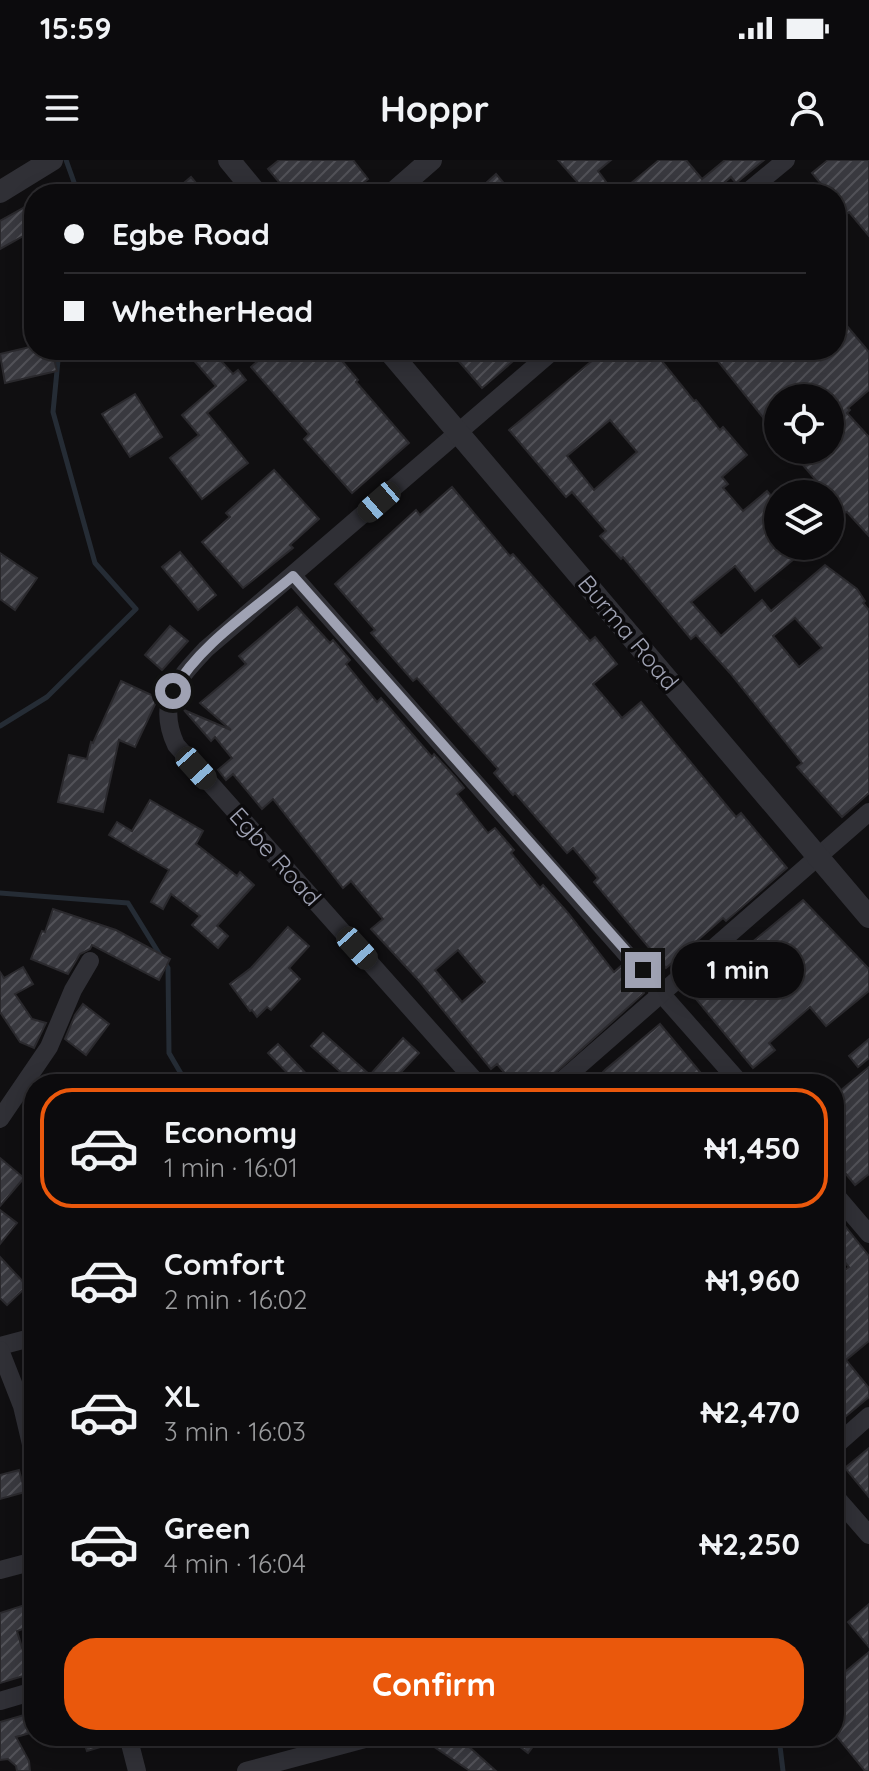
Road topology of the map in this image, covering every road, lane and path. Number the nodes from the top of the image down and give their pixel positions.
1 (30, 160) edge
2 (52, 160) edge
3 (229, 160) edge
4 (431, 160) edge
5 (786, 160) edge
6 (0, 178) edge
7 (249, 184) edge
8 (403, 184) edge
9 (757, 184) edge
10 (0, 192) edge
11 (397, 360) edge
12 (542, 360) edge
13 (457, 431) junction
14 (293, 576) junction
15 (869, 812) edge
16 (817, 856) junction
17 (869, 917) edge
18 (90, 961) dead end
19 (663, 993) junction
20 (31, 1074) edge
21 (469, 1074) edge
22 (570, 1074) edge
23 (732, 1074) edge
24 (24, 1084) edge
25 (0, 1119) edge
26 (844, 1205) edge
27 (869, 1234) edge
28 (24, 1339) edge
29 (0, 1348) edge
30 (24, 1414) edge
31 (869, 1416) edge
32 (844, 1438) edge
33 (844, 1506) edge
34 (869, 1535) edge
35 (24, 1564) edge
36 (0, 1570) edge
37 (24, 1694) edge
38 (0, 1701) edge
39 (131, 1746) edge
40 (343, 1746) edge
41 (271, 1768) edge
42 (137, 1771) edge
43 (246, 1771) edge

1 - 6 street
2 - 10 street
3 - 7 street
4 - 8 street
5 - 9 street
11 - 13 street, Burma Road
12 - 13 street, Egbe Road
13 - 14 street, Egbe Road
13 - 16 street, Burma Road
14 - 19 street
14 - 21 street, Egbe Road
15 - 16 street
16 - 17 street, Burma Road
16 - 19 street
18 - 20 street
19 - 22 street
19 - 23 street
24 - 25 street
26 - 27 street
28 - 29 street
29 - 30 street
31 - 32 street
33 - 34 street
35 - 36 street
37 - 38 street
39 - 42 street
40 - 41 street
41 - 43 street

